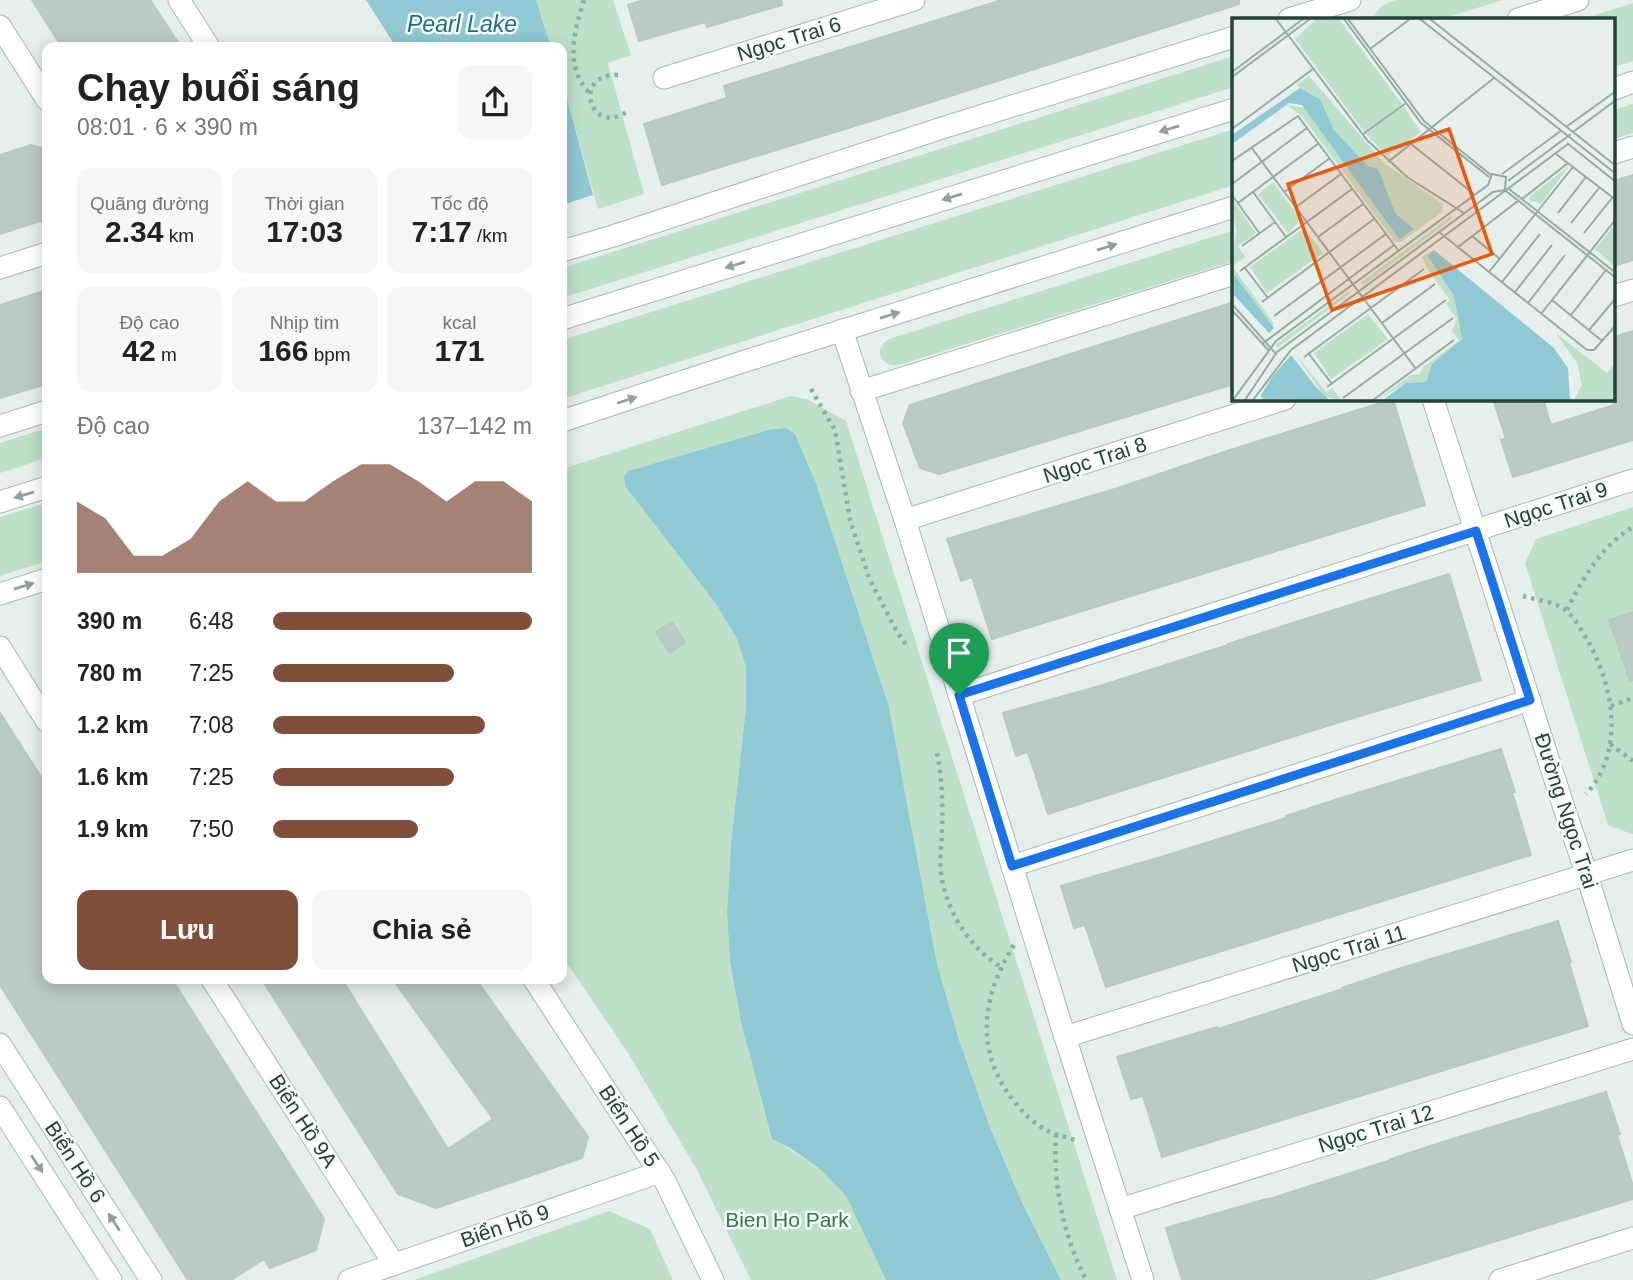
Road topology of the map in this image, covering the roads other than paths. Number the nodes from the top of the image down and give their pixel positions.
1 (179, 0) edge
2 (914, 0) edge
3 (1350, 0) edge
4 (1578, 0) edge
5 (1310, 11) edge
6 (1292, 18) edge
7 (1521, 18) edge
8 (0, 26) edge
9 (1232, 38) edge
10 (206, 42) edge
11 (664, 78) dead end
12 (1633, 82) edge
13 (1616, 88) edge
14 (42, 92) edge
15 (1232, 110) edge
16 (1633, 147) edge
17 (1616, 152) edge
18 (1232, 208) edge
19 (567, 250) edge
20 (42, 255) edge
21 (0, 268) edge
22 (1232, 275) edge
23 (1633, 290) edge
24 (1616, 295) edge
25 (567, 317) edge
26 (842, 330) junction
27 (861, 391) junction
28 (1279, 401) edge
29 (1434, 401) edge
30 (42, 413) edge
31 (567, 419) edge
32 (0, 426) edge
33 (1633, 480) edge
34 (42, 489) edge
35 (0, 502) edge
36 (905, 520) junction
37 (1476, 531) junction
38 (42, 581) edge
39 (0, 594) edge
40 (0, 648) edge
41 (959, 695) junction
42 (1530, 700) junction
43 (42, 714) edge
44 (1633, 860) edge
45 (1012, 866) junction
46 (1587, 874) junction
47 (215, 984) edge
48 (537, 984) edge
49 (1633, 1024) edge
50 (1065, 1037) junction
51 (0, 1044) edge
52 (1633, 1049) edge
53 (0, 1107) edge
54 (660, 1172) junction
55 (1120, 1209) junction
56 (1633, 1238) edge
57 (394, 1264) junction
58 (111, 1280) edge
59 (151, 1280) edge
60 (349, 1280) edge
61 (713, 1280) edge
62 (1143, 1280) edge
63 (1500, 1280) edge

1 - 10 street
2 - 11 street, Ngọc Trai 6
3 - 5 street
4 - 7 street
5 - 6 street
8 - 14 street
9 - 19 street
12 - 13 street
15 -> 25 street
16 - 17 street
26 -> 18 street
20 - 21 street
22 - 27 street
23 - 24 street
26 - 27 street
31 -> 26 street
27 - 36 street
28 - 36 street, Ngọc Trai 8
29 - 37 street, Đường Ngọc Trai
30 - 32 street
33 - 37 street, Ngọc Trai 9
34 -> 35 street
36 - 41 street
37 - 41 street, Ngọc Trai 9
37 - 42 street, Đường Ngọc Trai
39 -> 38 street
40 - 43 street
41 - 45 street
42 - 45 street
42 - 46 street, Đường Ngọc Trai
44 - 46 street, Ngọc Trai 11
45 - 50 street
46 - 49 street, Đường Ngọc Trai
46 - 50 street, Ngọc Trai 11
47 - 57 street, Biển Hồ 9A
48 - 54 street, Biển Hồ 5
50 - 55 street
59 -> 51 street, Biển Hồ 6
52 - 55 street, Ngọc Trai 12
53 -> 58 street, Biển Hồ 6
54 - 57 street, Biển Hồ 9
54 - 61 street, Biển Hồ 5
55 - 62 street
56 - 63 street
57 - 60 street, Biển Hồ 9

